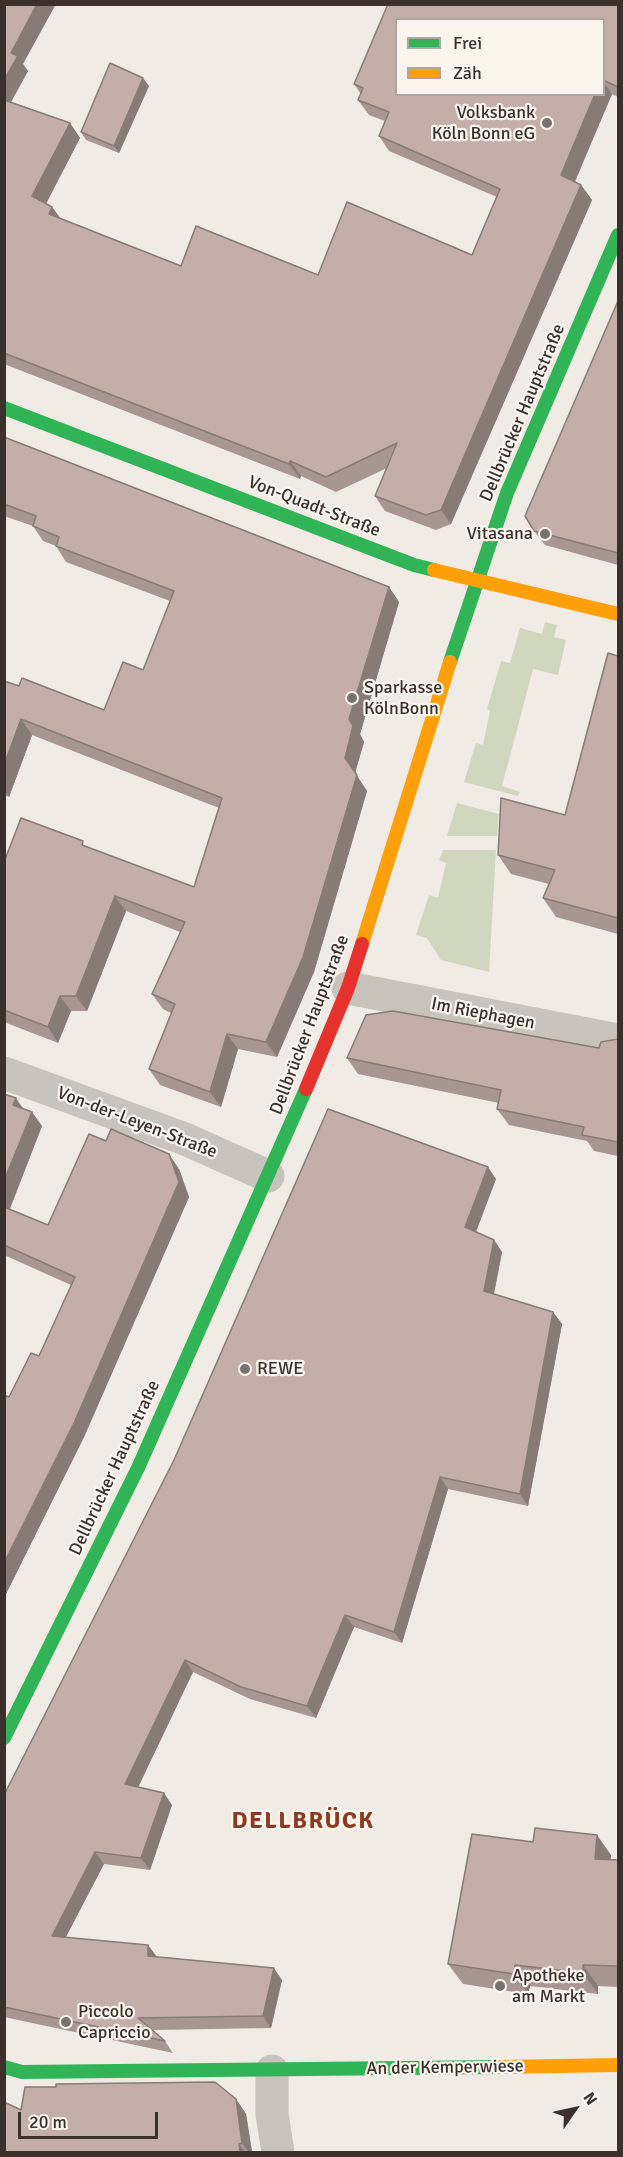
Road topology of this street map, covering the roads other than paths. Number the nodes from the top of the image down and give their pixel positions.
1 (618, 236) edge
2 (4, 408) edge
3 (476, 579) junction
4 (618, 614) edge
5 (348, 988) junction
6 (618, 1040) edge
7 (4, 1073) edge
8 (268, 1176) junction
9 (4, 1738) edge
10 (618, 2065) edge
11 (4, 2067) edge
12 (272, 2071) junction
13 (278, 2152) edge

1 - 3 street, Dellbrücker Hauptstraße
2 - 3 street, Von-Quadt-Straße
3 - 4 street, Von-Quadt-Straße
3 - 5 street, Dellbrücker Hauptstraße
5 - 6 street, Im Riephagen
5 - 8 street, Dellbrücker Hauptstraße
7 - 8 street, Von-der-Leyen-Straße
8 - 9 street, Dellbrücker Hauptstraße
10 - 12 street, An der Kemperwiese
11 - 12 street, An der Kemperwiese
12 - 13 street

